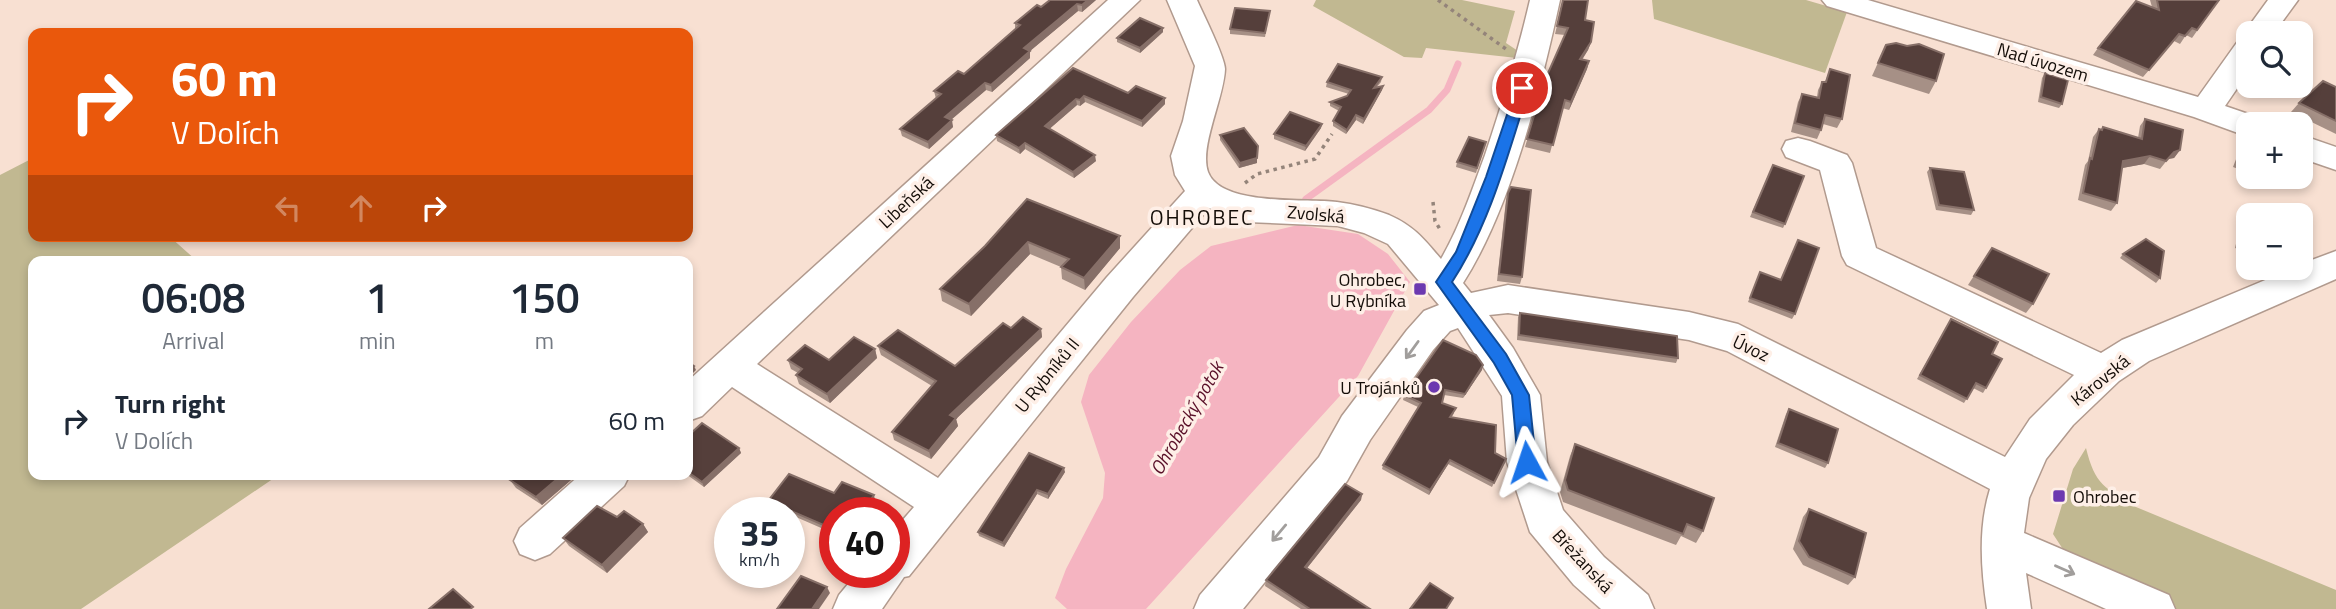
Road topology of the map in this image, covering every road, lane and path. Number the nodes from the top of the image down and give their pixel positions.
1 (1125, 0) edge
2 (1182, 0) edge
3 (1438, 0) edge
4 (1545, 0) edge
5 (1837, 0) edge
6 (2283, 0) edge
7 (2268, 21) edge
8 (1530, 65) junction
9 (2236, 66) edge
10 (2205, 110) junction
11 (2236, 121) edge
12 (1332, 134) dead end
13 (1798, 149) dead end
14 (2313, 150) edge
15 (2336, 159) edge
16 (1218, 199) junction
17 (2336, 264) edge
18 (1454, 296) junction
19 (731, 367) junction
20 (2103, 375) junction
21 (693, 401) edge
22 (603, 480) edge
23 (2014, 481) junction
24 (942, 503) junction
25 (535, 541) dead end
26 (910, 542) edge
27 (2003, 543) junction
28 (873, 588) edge
29 (855, 609) edge
30 (1216, 609) edge
31 (1632, 609) edge
32 (2009, 609) edge
33 (2153, 609) edge

1 - 19 street, Libeňská
2 - 16 street
3 - 8 path
4 - 8 street
5 - 10 street, Nad úvozem
6 - 7 street
8 - 18 street
9 - 10 street
10 - 11 street, Nad úvozem
12 - 16 path
13 - 20 street
14 - 15 street
16 - 18 street, Zvolská
16 - 24 street, U Rybníků II
17 - 20 street, Károvská
18 - 23 street, Úvoz
18 -> 30 street, Úvoz
18 - 31 street, Břežanská
19 - 21 street, Libeňská
19 - 24 street
20 - 23 street, Károvská
22 - 25 street
23 - 27 street, Károvská
24 - 26 street, U Rybníků II
27 - 32 street, Károvská
27 -> 33 street
28 - 29 street

